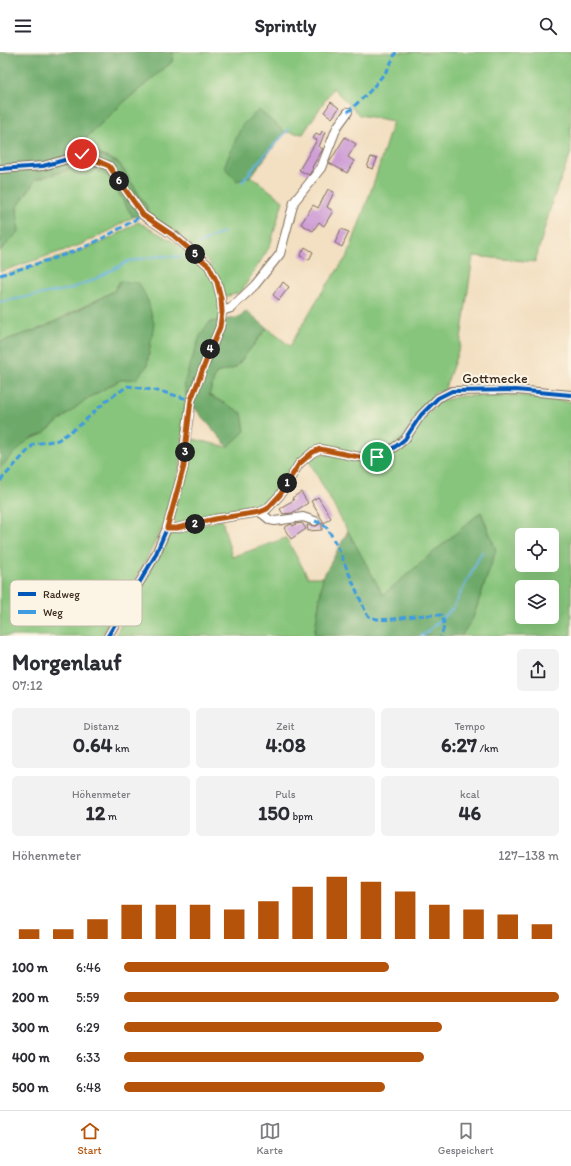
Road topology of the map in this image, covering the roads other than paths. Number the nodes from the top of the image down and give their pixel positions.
1 (348, 112) dead end
2 (0, 169) edge
3 (222, 312) junction
4 (571, 395) edge
5 (260, 512) junction
6 (315, 521) dead end
7 (167, 528) junction
8 (141, 580) edge
9 (114, 626) edge
10 (108, 636) edge

1 - 3 street
2 - 3 street
3 - 7 street
4 - 5 street, Gottmecke
5 - 6 street
5 - 7 street, Gottmecke
7 - 8 street
9 - 10 street

